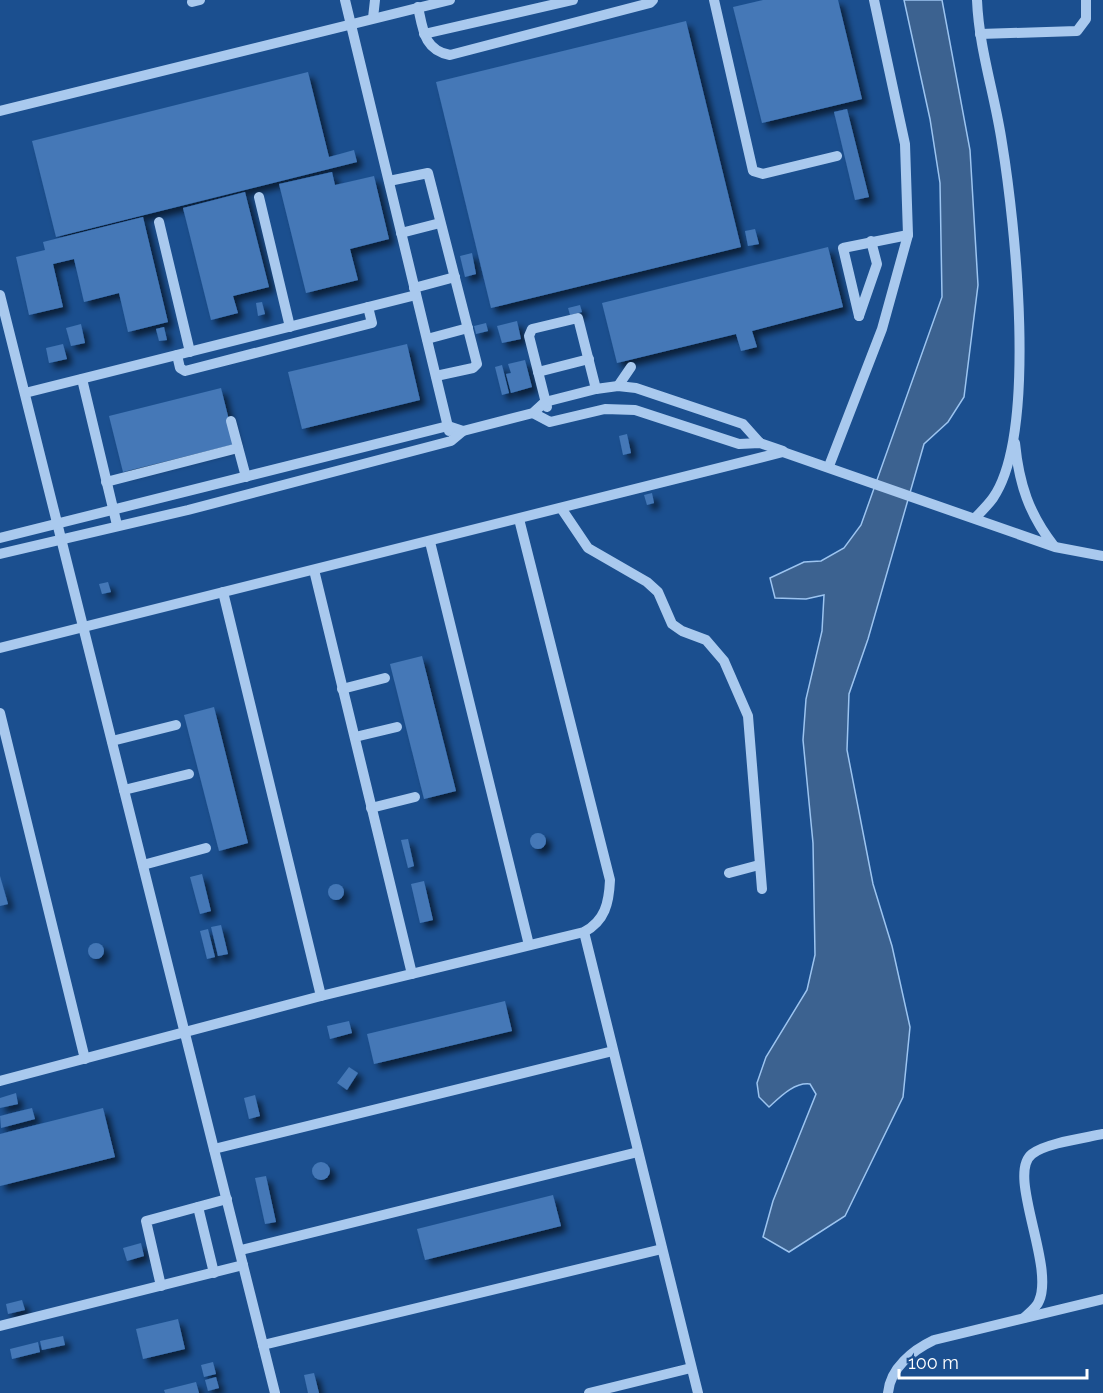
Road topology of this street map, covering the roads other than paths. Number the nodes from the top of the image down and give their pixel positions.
1 (345, 0) edge
2 (375, 0) edge
3 (450, 0) edge
4 (573, 0) edge
5 (653, 0) edge
6 (714, 0) edge
7 (874, 0) edge
8 (977, 0) edge
9 (1086, 0) edge
10 (559, 2) edge
11 (418, 7) junction
12 (373, 18) junction
13 (351, 24) junction
14 (424, 34) junction
15 (980, 34) junction
16 (0, 111) edge
17 (837, 156) dead end
18 (389, 182) junction
19 (259, 197) dead end
20 (159, 222) dead end
21 (440, 223) junction
22 (401, 233) junction
23 (908, 235) junction
24 (871, 242) junction
25 (454, 277) junction
26 (415, 291) junction
27 (0, 295) edge
28 (368, 307) junction
29 (290, 327) junction
30 (468, 328) junction
31 (427, 339) junction
32 (190, 352) junction
33 (177, 355) junction
34 (589, 359) junction
35 (631, 367) dead end
36 (538, 372) junction
37 (436, 376) junction
38 (82, 379) junction
39 (618, 386) junction
40 (596, 389) junction
41 (25, 393) junction
42 (545, 402) junction
43 (533, 413) junction
44 (231, 421) dead end
45 (550, 422) junction
46 (448, 426) junction
47 (463, 431) junction
48 (1014, 437) junction
49 (451, 441) junction
50 (760, 443) junction
51 (238, 448) junction
52 (783, 452) junction
53 (830, 466) junction
54 (246, 477) junction
55 (106, 482) junction
56 (561, 508) junction
57 (114, 509) junction
58 (975, 518) junction
59 (519, 519) junction
60 (56, 524) junction
61 (117, 525) junction
62 (0, 538) edge
63 (59, 538) junction
64 (430, 542) junction
65 (1055, 547) junction
66 (0, 554) edge
67 (1103, 556) edge
68 (314, 570) junction
69 (223, 592) junction
70 (83, 628) junction
71 (0, 648) edge
72 (385, 678) dead end
73 (342, 689) junction
74 (0, 713) edge
75 (176, 725) dead end
76 (397, 727) dead end
77 (355, 737) junction
78 (112, 741) junction
79 (189, 774) dead end
80 (124, 790) junction
81 (415, 797) dead end
82 (370, 808) junction
83 (206, 848) dead end
84 (143, 865) junction
85 (759, 865) junction
86 (729, 873) dead end
87 (762, 889) dead end
88 (584, 932) junction
89 (530, 945) junction
90 (412, 974) junction
91 (321, 996) junction
92 (185, 1034) junction
93 (613, 1051) junction
94 (85, 1059) junction
95 (0, 1081) edge
96 (1103, 1134) edge
97 (214, 1149) junction
98 (638, 1152) junction
99 (227, 1199) junction
100 (198, 1207) junction
101 (662, 1248) junction
102 (241, 1250) junction
103 (243, 1265) junction
104 (214, 1273) junction
105 (161, 1286) junction
106 (1103, 1299) edge
107 (1024, 1318) junction
108 (0, 1326) edge
109 (263, 1345) junction
110 (691, 1368) junction
111 (275, 1393) edge
112 (589, 1393) edge
113 (698, 1393) edge
114 (888, 1393) edge

1 - 13 street
2 - 12 street
3 - 11 street
4 - 10 street
5 - 14 street
6 - 17 street
7 - 23 street
8 - 15 street
9 - 15 street
10 - 14 street
11 - 12 street
11 - 14 street
12 - 13 street
13 - 16 street
13 - 18 street
15 - 48 street
18 - 21 street
18 - 22 street
19 - 29 street
20 - 32 street
21 - 22 street
21 - 25 street
22 - 26 street
23 - 24 street
23 - 53 street
24 - 24 street
25 - 26 street
25 - 30 street
26 - 28 street
26 - 31 street
27 - 41 street
28 - 29 street
28 - 33 street
29 - 32 street
30 - 31 street
30 - 37 street
31 - 37 street
32 - 33 street
33 - 38 street
34 - 36 street
34 - 36 street
34 - 40 street
35 - 39 street
36 - 42 street
37 - 46 street
38 - 41 street
38 - 55 street
39 - 40 street
39 - 50 street
40 - 42 street
41 - 60 street
42 - 43 street
42 - 45 street
43 - 45 street
43 - 47 street
44 - 51 street
45 - 50 street
46 - 47 street
46 - 49 street
46 - 54 street
47 - 49 street
48 - 58 street
48 - 65 street
49 - 61 street
50 - 52 street
51 - 54 street
51 - 55 street
52 - 53 street
52 - 56 street
53 - 58 street
54 - 57 street
55 - 57 street
56 - 59 street
56 - 85 street
57 - 60 street
57 - 61 street
58 - 65 street
59 - 64 street
59 - 88 street
60 - 62 street
60 - 63 street
61 - 63 street
63 - 66 street
63 - 70 street
64 - 68 street
64 - 89 street
65 - 67 street
68 - 69 street
68 - 73 street
69 - 70 street
69 - 91 street
70 - 71 street
70 - 78 street
72 - 73 street
73 - 77 street
74 - 94 street
75 - 78 street
76 - 77 street
77 - 82 street
78 - 80 street
79 - 80 street
80 - 84 street
81 - 82 street
82 - 90 street
83 - 84 street
84 - 92 street
85 - 86 street
85 - 87 street
88 - 89 street
88 - 93 street
89 - 90 street
90 - 91 street
91 - 92 street
92 - 94 street
92 - 97 street
93 - 97 street
93 - 98 street
94 - 95 street
96 - 107 street
97 - 99 street
98 - 101 street
98 - 102 street
99 - 100 street
99 - 102 street
100 - 104 street
100 - 105 street
101 - 109 street
101 - 110 street
102 - 103 street
103 - 104 street
103 - 109 street
104 - 105 street
105 - 108 street
106 - 107 street
107 - 114 street
109 - 111 street
110 - 112 street
110 - 113 street

